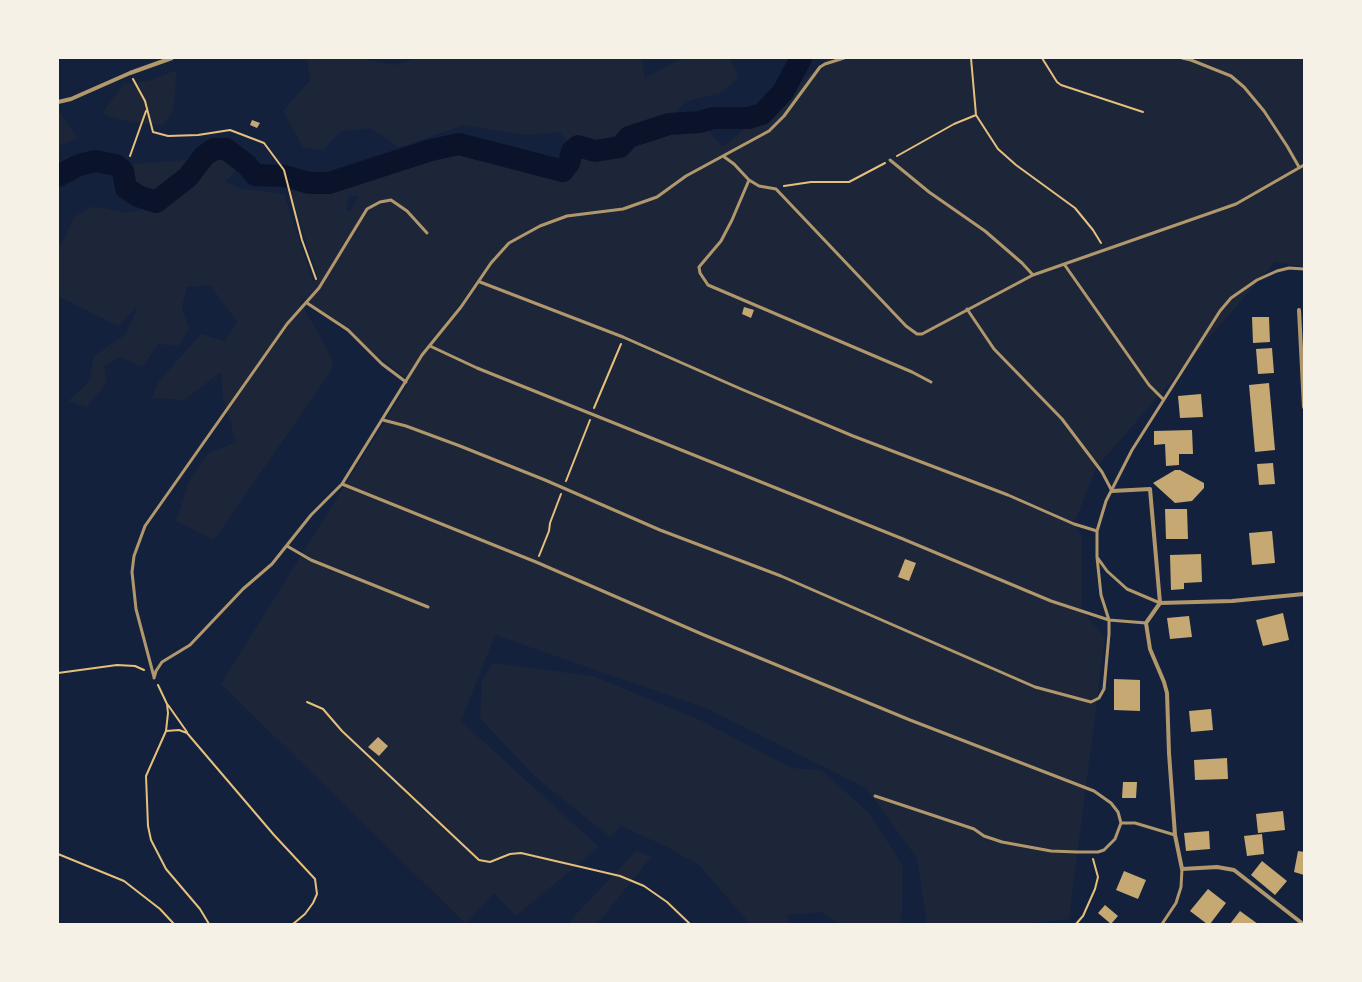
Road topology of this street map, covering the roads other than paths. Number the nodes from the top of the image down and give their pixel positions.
1 (172, 58) edge
2 (844, 58) edge
3 (1182, 58) edge
4 (58, 102) edge
5 (723, 156) junction
6 (890, 160) road end
7 (1304, 165) edge
8 (1298, 168) junction
9 (748, 180) junction
10 (427, 233) dead end
11 (1064, 264) junction
12 (1304, 269) edge
13 (1033, 275) junction
14 (480, 282) junction
15 (307, 303) junction
16 (967, 309) junction
17 (1298, 310) dead end
18 (430, 346) junction
19 (406, 382) junction
20 (931, 382) dead end
21 (1163, 399) junction
22 (1304, 408) edge
23 (383, 420) junction
24 (342, 484) junction
25 (1112, 490) junction
26 (1097, 531) junction
27 (287, 546) junction
28 (1097, 557) junction
29 (1304, 594) edge
30 (1160, 603) junction
31 (428, 607) dead end
32 (1109, 620) junction
33 (1146, 623) junction
34 (875, 796) dead end
35 (1121, 823) junction
36 (1175, 834) junction
37 (1182, 869) junction
38 (1162, 924) edge
39 (1303, 924) edge

1 - 4 street
2 - 5 lane
3 - 8 lane
5 - 9 lane
5 - 14 lane
6 - 13 lane
7 - 8 lane
8 - 11 lane
9 - 16 lane
9 - 20 lane
10 - 15 lane
11 - 13 lane
11 - 21 lane
12 - 21 lane
13 - 16 lane
14 - 18 lane
14 - 26 lane
15 - 19 lane
15 - 27 lane
16 - 25 lane
17 - 22 street
18 - 19 lane
18 - 32 lane
19 - 23 lane
21 - 25 lane
23 - 24 lane
23 - 32 lane
24 - 27 lane
24 - 35 lane
25 - 26 lane
25 - 30 street
26 - 28 lane
27 - 31 lane
28 - 30 lane
28 - 32 lane
29 - 30 street
30 - 33 street
32 - 33 lane
33 - 36 street
34 - 35 lane
35 - 36 lane
36 - 37 street
37 - 38 lane
37 - 39 street

